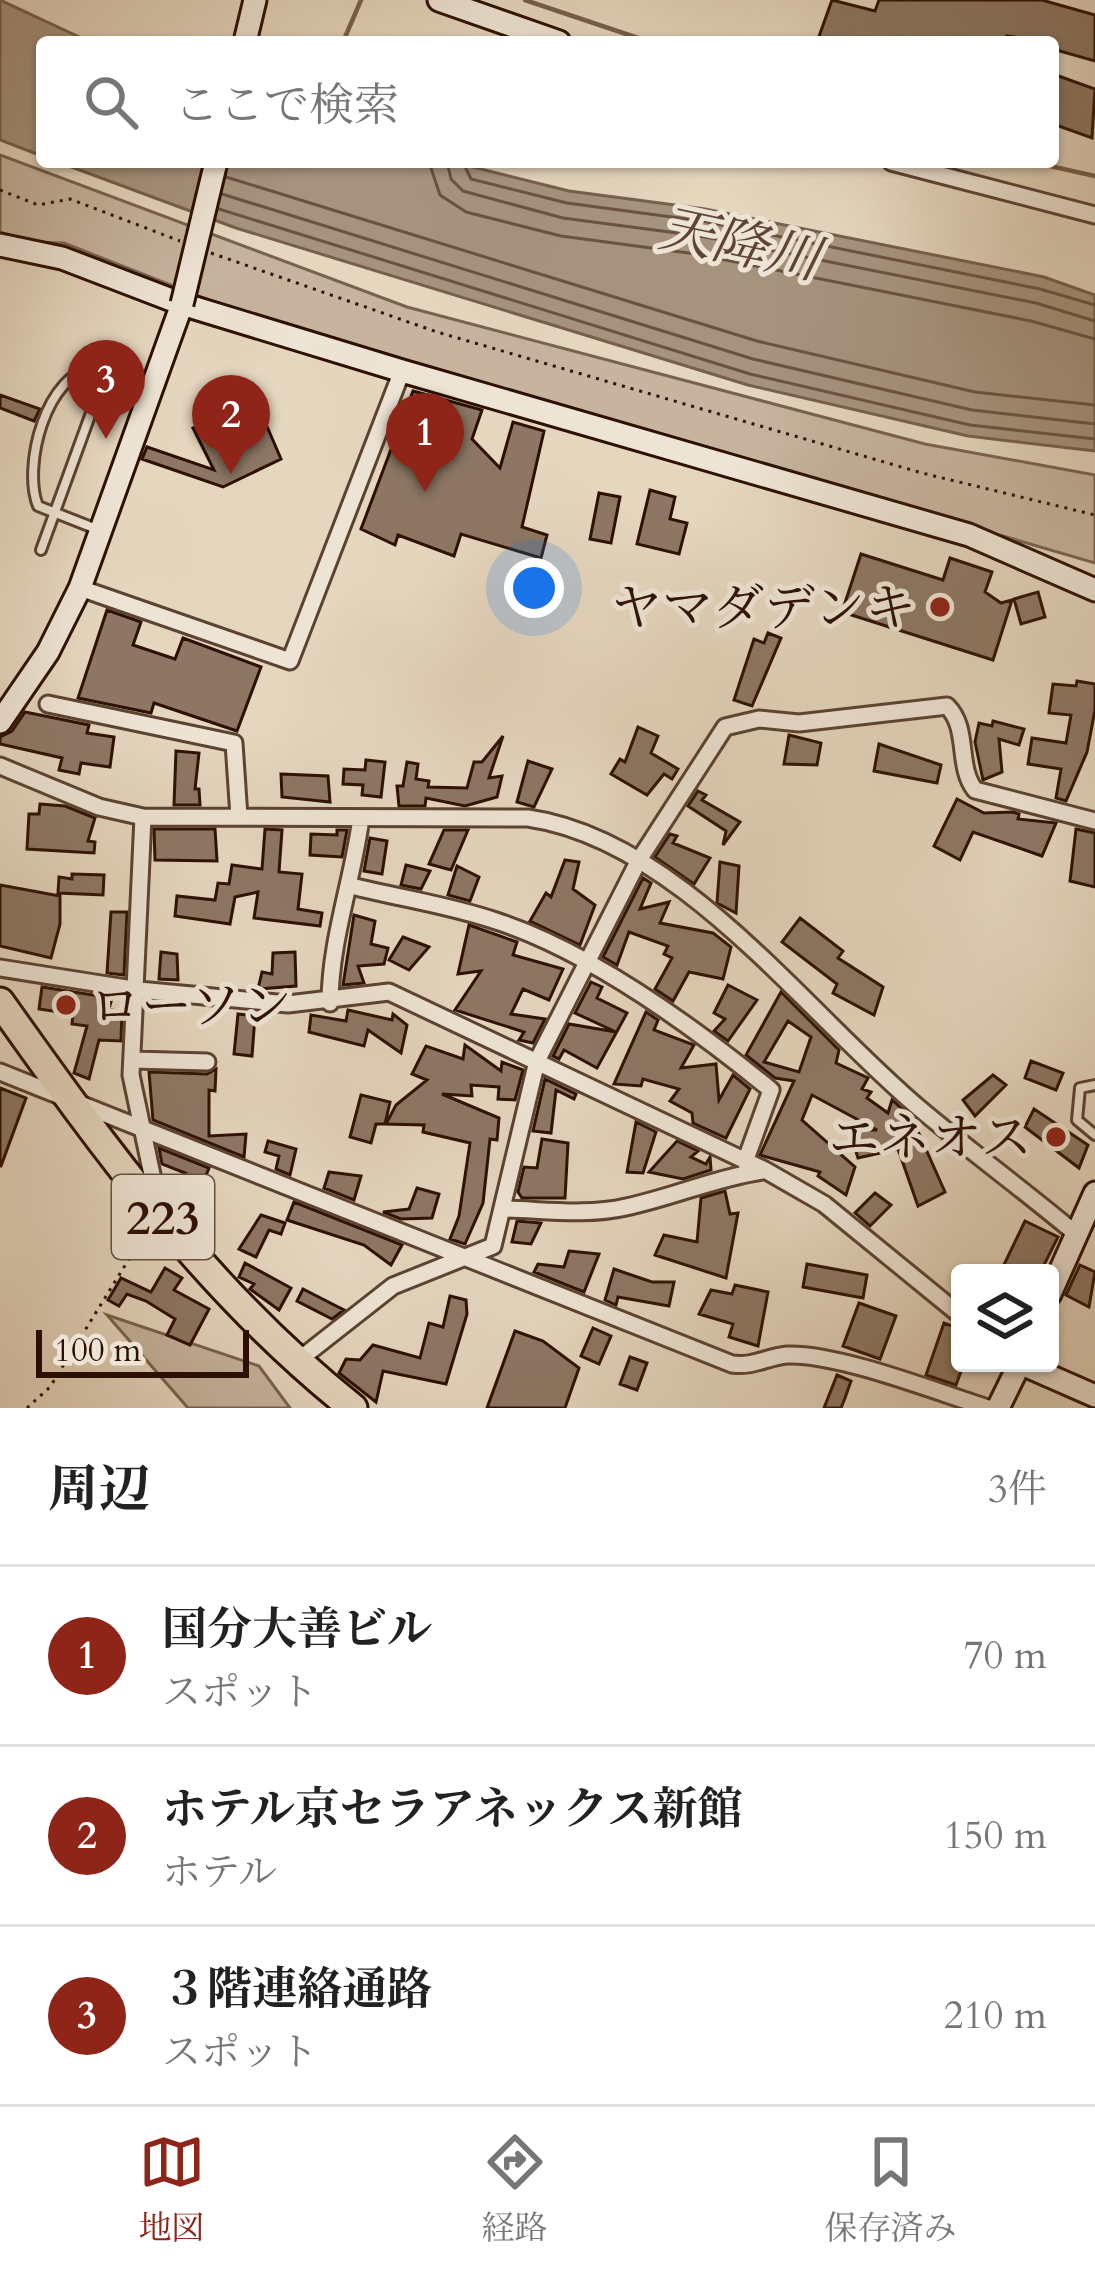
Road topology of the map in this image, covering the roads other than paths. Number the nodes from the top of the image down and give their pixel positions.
1 (255, 0) edge
2 (439, 0) edge
3 (246, 36) edge
4 (542, 36) edge
5 (215, 168) edge
6 (914, 168) edge
7 (1095, 215) edge
8 (0, 245) edge
9 (182, 304) junction
10 (107, 369) junction
11 (402, 371) junction
12 (153, 385) junction
13 (54, 514) junction
14 (100, 530) junction
15 (40, 550) dead end
16 (80, 588) junction
17 (1095, 590) edge
18 (48, 704) dead end
19 (0, 722) edge
20 (0, 766) edge
21 (239, 817) junction
22 (143, 818) junction
23 (361, 818) junction
24 (1095, 821) edge
25 (639, 860) junction
26 (352, 886) junction
27 (586, 963) junction
28 (0, 968) edge
29 (139, 990) junction
30 (0, 1003) edge
31 (331, 1003) junction
32 (133, 1060) junction
33 (537, 1061) junction
34 (207, 1062) dead end
35 (0, 1072) edge
36 (1095, 1085) edge
37 (66, 1096) junction
38 (141, 1126) junction
39 (1095, 1135) edge
40 (745, 1162) junction
41 (765, 1171) junction
42 (1095, 1192) edge
43 (504, 1208) junction
44 (160, 1212) junction
45 (1076, 1234) junction
46 (469, 1256) junction
47 (1059, 1273) edge
48 (951, 1308) edge
49 (296, 1363) junction
50 (1016, 1372) edge
51 (1040, 1372) edge
52 (1095, 1396) edge
53 (353, 1408) edge
54 (988, 1408) edge
55 (998, 1408) edge

1 - 3 street
2 - 4 street
5 - 9 street, bridge
6 - 7 street
8 - 9 street
9 - 11 street
9 - 12 street
10 - 12 lane
10 - 13 lane
10 - 13 lane
11 - 16 street
11 - 17 street
12 - 14 street
13 - 14 lane
13 - 15 lane
14 - 16 street
16 - 19 street
18 - 21 street
20 - 22 street
21 - 22 street
21 - 23 street
22 - 29 street
23 - 25 street
23 - 26 street
24 - 25 street
25 - 27 street
25 - 45 street
26 - 27 street
26 - 31 street
27 - 33 street
27 - 40 street
28 - 29 street
29 - 31 street
29 - 32 street
30 - 37 highway, 223
31 - 33 street
32 - 34 street
32 - 38 street
33 - 40 street
33 - 43 street
35 - 37 street
36 - 39 lane
37 - 38 street
37 - 44 highway, 223
38 - 44 street
38 - 46 street
40 - 41 street
41 - 43 street
41 - 48 street
42 - 45 street
43 - 46 street
44 - 49 highway, 223
45 - 47 street
46 - 49 street
46 - 54 street
49 - 53 highway, 223
50 - 55 street
51 - 52 street

